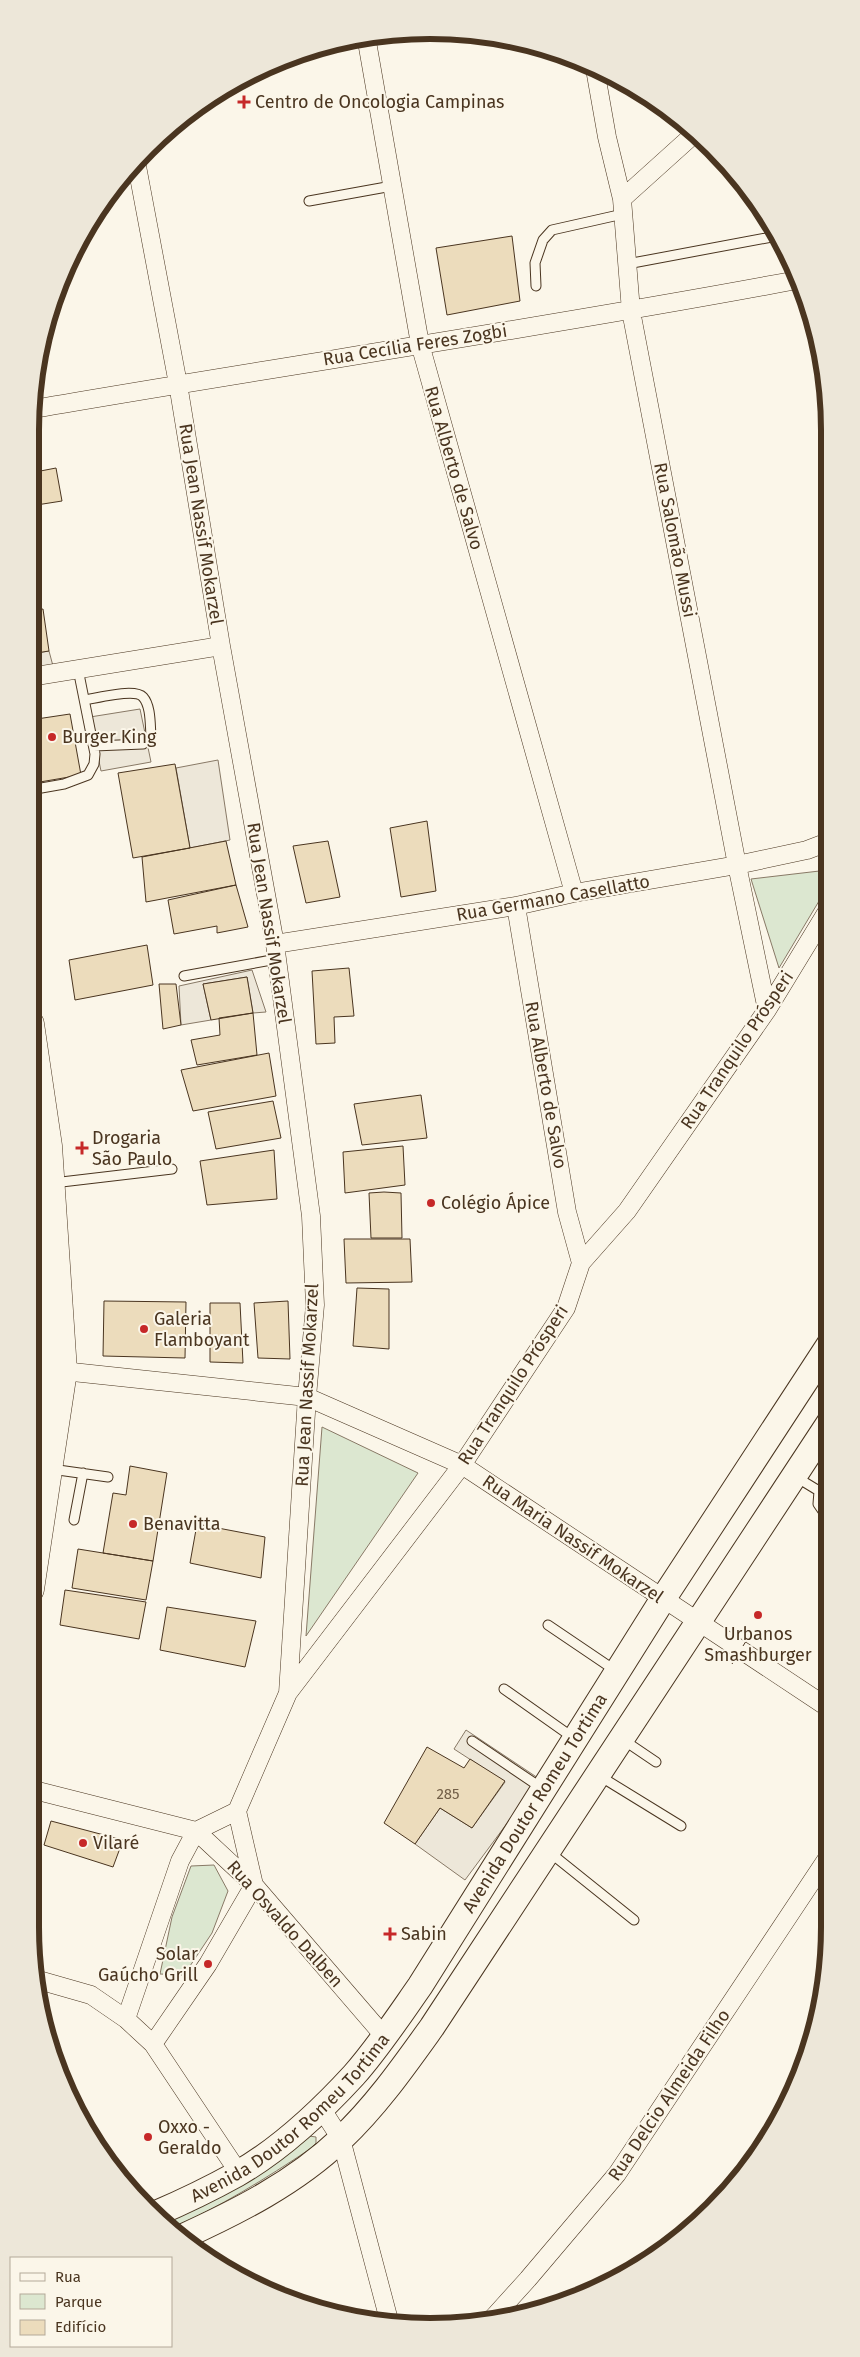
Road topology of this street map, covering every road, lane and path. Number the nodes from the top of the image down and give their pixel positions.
1 (367, 44) edge
2 (595, 76) edge
3 (690, 138) edge
4 (138, 170) edge
5 (392, 186) junction
6 (309, 201) dead end
7 (622, 206) junction
8 (771, 237) edge
9 (627, 264) junction
10 (791, 281) edge
11 (536, 286) dead end
12 (631, 311) junction
13 (420, 344) junction
14 (178, 384) junction
15 (40, 408) edge
16 (221, 646) junction
17 (78, 670) junction
18 (39, 676) edge
19 (85, 700) junction
20 (94, 746) junction
21 (39, 788) edge
22 (821, 845) edge
23 (737, 865) junction
24 (574, 893) junction
25 (516, 906) junction
26 (821, 921) edge
27 (276, 952) junction
28 (184, 976) dead end
29 (767, 1010) junction
30 (39, 1085) edge
31 (172, 1170) dead end
32 (50, 1184) junction
33 (581, 1263) junction
34 (39, 1354) edge
35 (821, 1356) edge
36 (63, 1370) junction
37 (39, 1382) edge
38 (306, 1397) junction
39 (821, 1434) edge
40 (462, 1465) junction
41 (48, 1469) junction
42 (83, 1473) junction
43 (794, 1476) junction
44 (108, 1477) dead end
45 (819, 1491) joint
46 (821, 1508) edge
47 (74, 1520) dead end
48 (39, 1529) edge
49 (663, 1599) junction
50 (699, 1622) junction
51 (548, 1625) dead end
52 (617, 1672) junction
53 (504, 1690) dead end
54 (288, 1693) junction
55 (821, 1703) edge
56 (575, 1739) junction
57 (622, 1739) junction
58 (472, 1741) dead end
59 (656, 1762) dead end
60 (598, 1775) junction
61 (543, 1789) junction
62 (39, 1790) edge
63 (237, 1812) junction
64 (681, 1826) dead end
65 (196, 1832) junction
66 (548, 1852) junction
67 (821, 1868) edge
68 (254, 1885) junction
69 (634, 1920) dead end
70 (43, 1982) edge
71 (126, 2019) junction
72 (384, 2036) junction
73 (153, 2044) junction
74 (321, 2108) junction
75 (341, 2139) junction
76 (239, 2173) junction
77 (161, 2211) edge
78 (188, 2234) edge
79 (498, 2312) edge
80 (388, 2316) edge

1 - 5 street, Rua Alberto de Salvo
2 - 7 street, Rua Salomão Mussi
3 - 7 street
4 - 14 street, Rua Jean Nassif Mokarzel
5 - 6 lane
5 - 13 street, Rua Alberto de Salvo
7 - 9 street, Rua Salomão Mussi
7 - 11 lane
8 - 9 lane
9 - 12 street, Rua Salomão Mussi
10 - 12 street, Rua Cecília Feres Zogbi
12 - 13 street, Rua Cecília Feres Zogbi
12 - 23 street, Rua Salomão Mussi
13 - 14 street, Rua Cecília Feres Zogbi
13 - 24 street, Rua Alberto de Salvo
14 - 15 street, Rua Cecília Feres Zogbi
14 - 16 street, Rua Jean Nassif Mokarzel
16 - 17 street
16 - 27 street, Rua Jean Nassif Mokarzel
17 - 18 street
17 - 19 lane
19 - 20 lane
19 - 20 lane
20 - 21 lane
22 - 23 street, Rua Germano Casellatto
23 - 24 street, Rua Germano Casellatto
23 - 29 street, Rua Salomão Mussi
24 - 25 street, Rua Germano Casellatto
25 - 27 street, Rua Germano Casellatto
25 - 33 street, Rua Alberto de Salvo
26 - 29 street, Rua Tranquilo Prósperi
27 - 28 lane
27 - 38 street, Rua Jean Nassif Mokarzel
29 - 33 street, Rua Tranquilo Prósperi
30 - 32 main road
31 - 32 lane
32 - 36 main road
33 - 40 street, Rua Tranquilo Prósperi
34 - 37 main road
35 - 49 main road, Avenida Doutor Romeu Tortima
36 - 38 street, Rua Maria Nassif Mokarzel
36 - 41 main road
38 - 40 street, Rua Maria Nassif Mokarzel
38 - 54 street, Rua Jean Nassif Mokarzel
39 - 43 main road, Avenida Doutor Romeu Tortima
40 - 49 street, Rua Maria Nassif Mokarzel
40 - 54 street, Rua Tranquilo Prósperi
41 - 42 lane
41 - 48 main road
42 - 44 lane
42 - 47 lane
43 - 45 lane
43 - 50 main road, Avenida Doutor Romeu Tortima
45 - 46 lane
49 - 50 street, Rua Maria Nassif Mokarzel
49 - 52 main road, Avenida Doutor Romeu Tortima
50 - 55 street, Rua Maria Nassif Mokarzel
50 - 57 main road, Avenida Doutor Romeu Tortima
51 - 52 lane
52 - 56 main road, Avenida Doutor Romeu Tortima
53 - 56 lane
54 - 63 street, Rua Tranquilo Prósperi
56 - 61 main road, Avenida Doutor Romeu Tortima
57 - 59 lane
57 - 60 main road, Avenida Doutor Romeu Tortima
58 - 61 lane
60 - 64 lane
60 - 66 main road, Avenida Doutor Romeu Tortima
61 - 72 main road, Avenida Doutor Romeu Tortima
62 - 65 street, Rua Osvaldo Dalben
63 - 65 street
63 - 68 street
65 - 68 street, Rua Osvaldo Dalben
65 - 71 street
66 - 69 lane
66 - 75 main road, Avenida Doutor Romeu Tortima
67 - 79 street, Rua Delcio Almeida Filho
68 - 72 street, Rua Osvaldo Dalben
68 - 73 street
70 - 71 street
71 - 73 street
72 - 74 main road, Avenida Doutor Romeu Tortima
73 - 76 street
74 - 75 street
74 - 76 main road, Avenida Doutor Romeu Tortima
75 - 78 main road, Avenida Doutor Romeu Tortima
75 - 80 street
76 - 77 main road, Avenida Doutor Romeu Tortima

